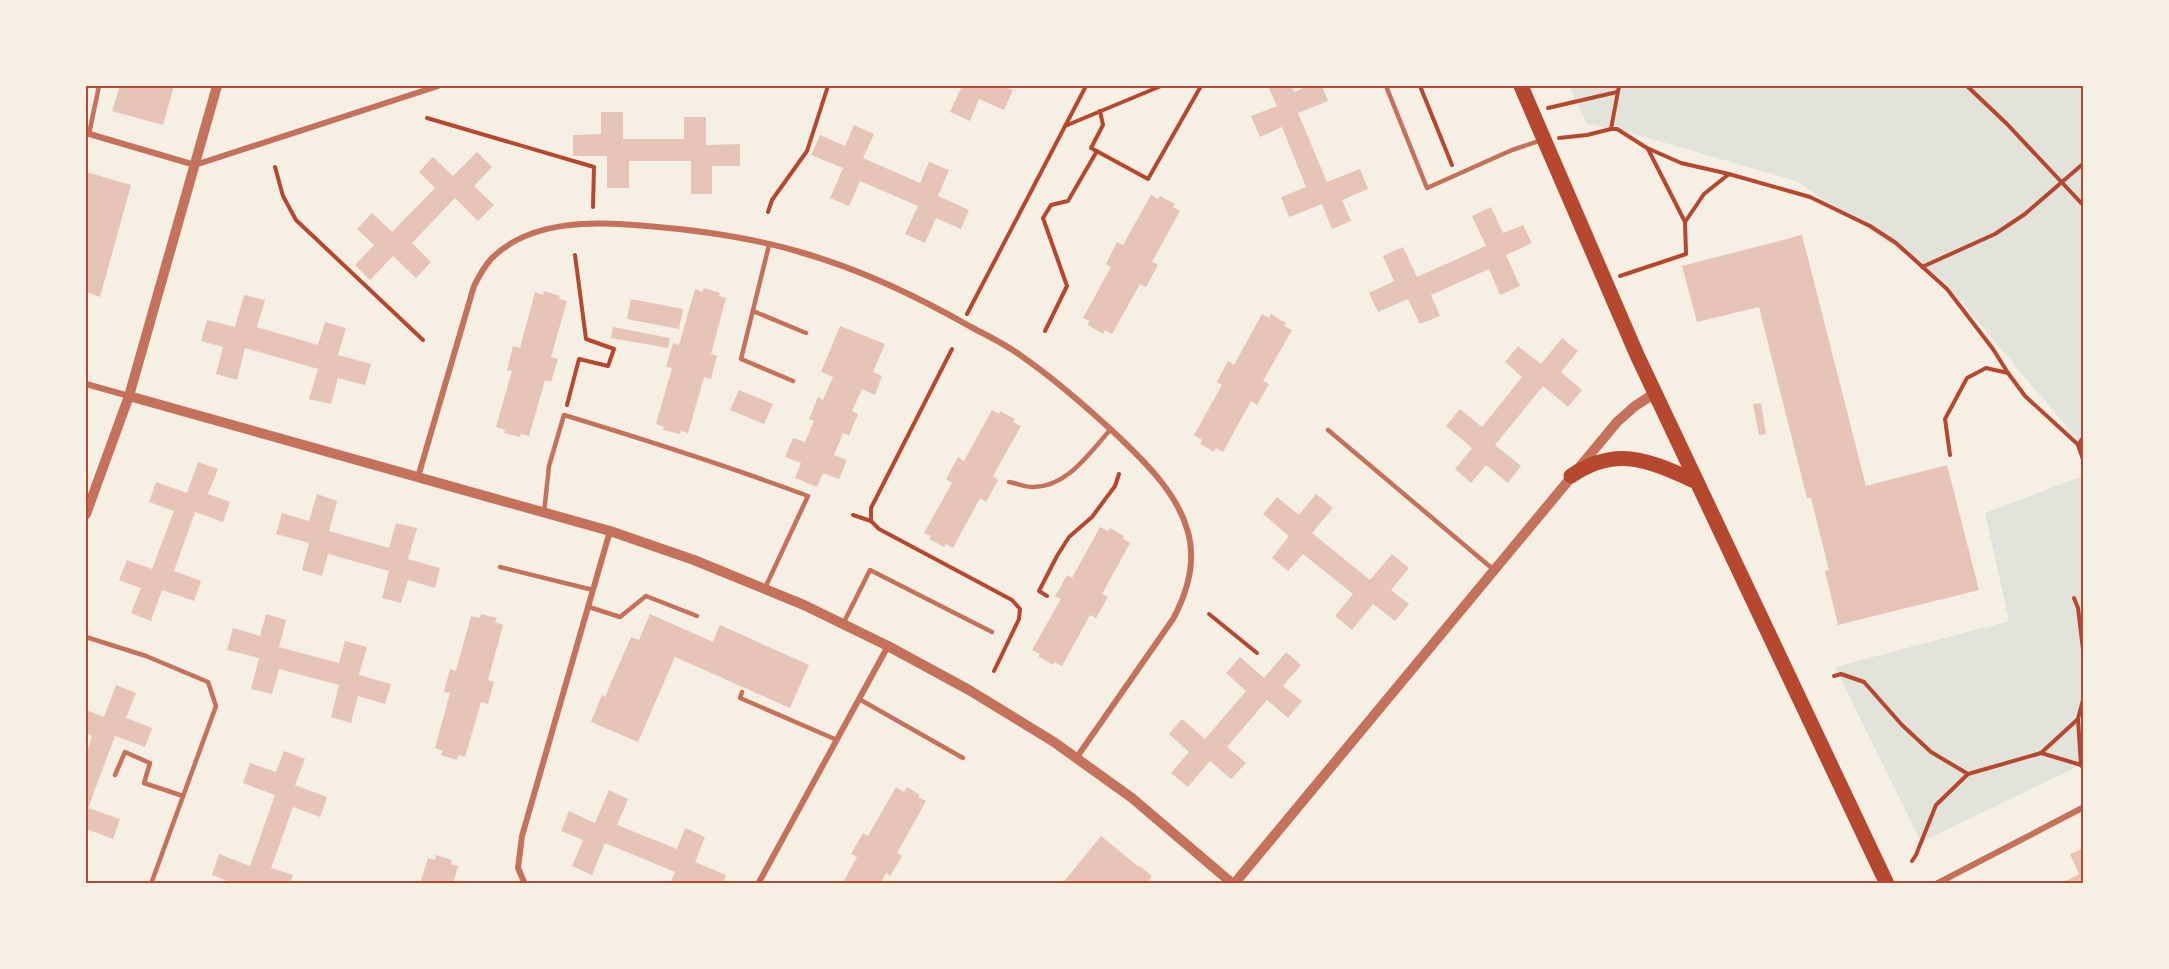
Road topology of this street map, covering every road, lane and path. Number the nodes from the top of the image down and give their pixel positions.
1 (99, 86) edge
2 (217, 86) edge
3 (438, 86) edge
4 (828, 86) edge
5 (1086, 86) edge
6 (1161, 86) edge
7 (1201, 86) edge
8 (1386, 86) edge
9 (1420, 86) edge
10 (1521, 86) edge
11 (1619, 86) edge
12 (1967, 86) edge
13 (1617, 92) junction
14 (1100, 111) junction
15 (1532, 111) junction
16 (427, 118) dead end
17 (1065, 126) junction
18 (1611, 129) junction
19 (87, 134) edge
20 (1544, 139) junction
21 (1647, 148) junction
22 (1097, 151) junction
23 (2084, 163) edge
24 (195, 165) junction
25 (275, 167) dead end
26 (1729, 174) junction
27 (1422, 178) junction
28 (2062, 182) junction
29 (2084, 206) edge
30 (593, 207) dead end
31 (768, 212) dead end
32 (1685, 222) junction
33 (770, 245) junction
34 (575, 255) dead end
35 (1922, 267) junction
36 (1605, 280) junction
37 (753, 311) junction
38 (963, 322) junction
39 (1045, 331) dead end
40 (806, 333) dead end
41 (423, 340) dead end
42 (952, 349) dead end
43 (2008, 373) junction
44 (793, 381) dead end
45 (86, 384) edge
46 (1655, 393) junction
47 (129, 396) junction
48 (564, 415) junction
49 (1111, 429) junction
50 (1328, 430) dead end
51 (2084, 436) edge
52 (2078, 445) junction
53 (2084, 450) edge
54 (1950, 455) dead end
55 (2084, 462) edge
56 (1119, 474) dead end
57 (1571, 476) junction
58 (418, 477) junction
59 (1009, 482) dead end
60 (1697, 482) junction
61 (544, 513) junction
62 (86, 514) edge
63 (853, 515) dead end
64 (871, 521) junction
65 (610, 531) junction
66 (500, 567) dead end
67 (1494, 570) junction
68 (764, 589) junction
69 (593, 590) junction
70 (1047, 596) dead end
71 (2073, 598) dead end
72 (588, 607) junction
73 (1209, 614) dead end
74 (697, 616) dead end
75 (843, 624) junction
76 (992, 632) dead end
77 (86, 637) edge
78 (888, 646) junction
79 (1257, 653) dead end
80 (2084, 658) edge
81 (994, 671) dead end
82 (1834, 676) dead end
83 (742, 692) dead end
84 (2084, 696) edge
85 (859, 699) junction
86 (2078, 719) junction
87 (837, 740) junction
88 (2041, 753) junction
89 (1077, 757) junction
90 (963, 758) dead end
91 (2082, 767) edge
92 (1968, 774) junction
93 (115, 776) dead end
94 (183, 796) junction
95 (2084, 807) edge
96 (1912, 861) dead end
97 (151, 884) edge
98 (525, 884) edge
99 (758, 884) edge
100 (1233, 884) edge
101 (1887, 884) edge
102 (1936, 884) edge

1 - 19 lane
2 - 24 street
3 - 24 street
4 - 31 path
5 - 17 path
6 - 14 path
7 - 22 path
8 - 27 lane
9 - 27 path
10 - 15 main road
11 - 13 path
12 - 28 path
13 - 15 path
13 - 18 path
14 - 17 path
14 - 22 path
15 - 20 main road
16 - 30 path
17 - 38 path
18 - 20 path
18 - 21 path
19 - 24 street
20 - 27 lane
20 - 36 main road
21 - 26 path
21 - 32 path
22 - 39 path
23 - 28 path
24 - 47 street
25 - 41 path
26 - 32 path
26 - 35 path
28 - 29 path
28 - 35 path
32 - 36 path
33 - 37 lane
33 - 38 street
33 - 58 street
34 - 48 path
35 - 43 path
36 - 46 main road
37 - 40 lane
37 - 44 lane
38 - 49 street
42 - 64 path
43 - 52 path
43 - 54 path
45 - 47 street
46 - 57 street
46 - 60 main road
47 - 58 street
47 - 62 street
48 - 61 lane
48 - 68 lane
49 - 59 lane
49 - 89 street
50 - 67 lane
51 - 52 path
52 - 53 path
52 - 55 path
56 - 70 path
57 - 60 main road
57 - 67 street
58 - 61 street
60 - 101 main road
61 - 65 street
63 - 64 path
64 - 81 path
65 - 68 street
65 - 69 street
66 - 69 lane
67 - 100 street
68 - 75 street
69 - 72 street
71 - 80 path
72 - 74 lane
72 - 98 street
73 - 79 path
75 - 76 lane
75 - 78 street
77 - 94 lane
78 - 85 street
78 - 89 street
82 - 92 path
83 - 87 lane
84 - 86 path
85 - 87 street
85 - 90 lane
86 - 88 path
86 - 91 path
87 - 99 street
88 - 91 path
88 - 92 path
89 - 100 street
92 - 96 path
93 - 94 lane
94 - 97 lane
95 - 102 street

